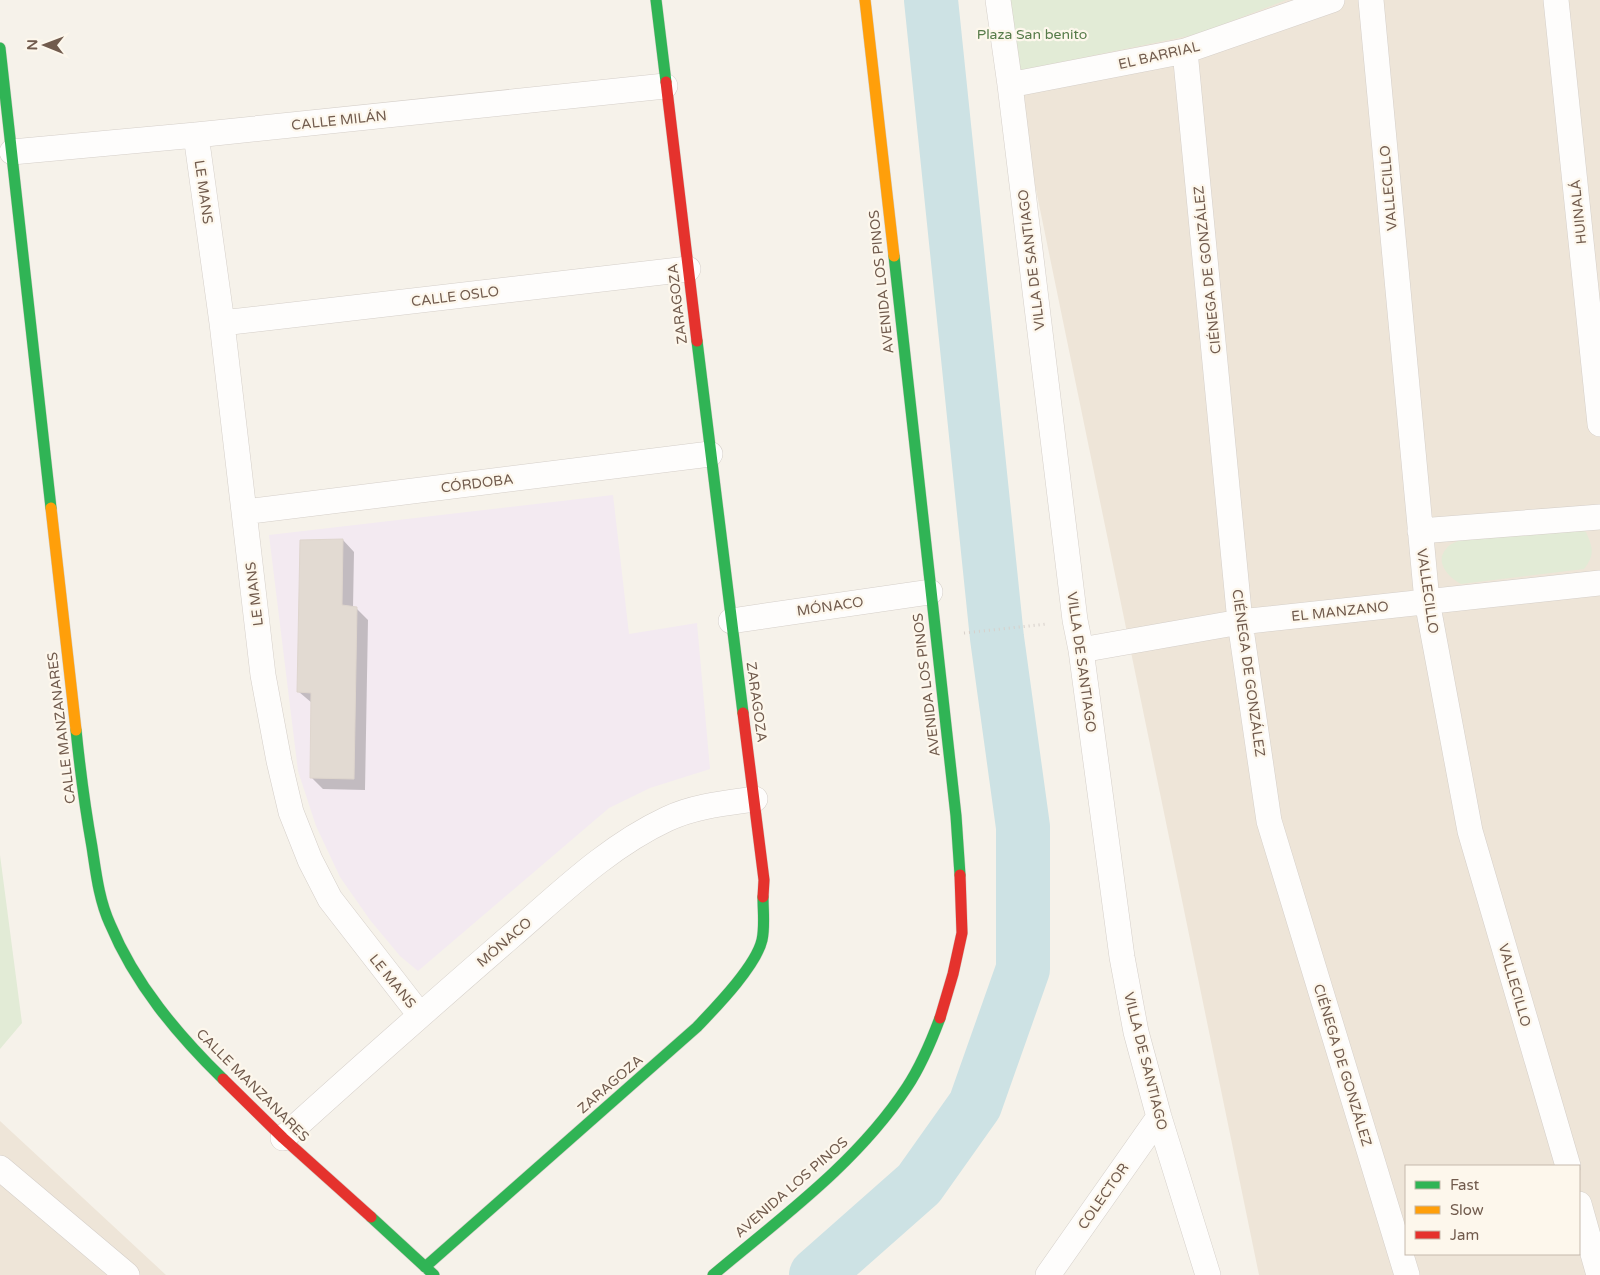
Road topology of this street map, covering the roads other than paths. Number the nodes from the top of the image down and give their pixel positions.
1 (656, 0) edge
2 (865, 0) edge
3 (998, 0) edge
4 (1332, 0) edge
5 (1370, 0) edge
6 (1556, 0) edge
7 (0, 48) edge
8 (1186, 51) junction
9 (1010, 85) junction
10 (665, 86) junction
11 (196, 135) junction
12 (12, 152) junction
13 (688, 269) junction
14 (222, 324) junction
15 (1600, 424) edge
16 (710, 454) junction
17 (244, 512) junction
18 (1600, 518) edge
19 (1420, 531) junction
20 (1600, 583) edge
21 (930, 592) junction
22 (1428, 601) junction
23 (731, 621) junction
24 (1240, 622) junction
25 (1081, 650) junction
26 (755, 799) junction
27 (420, 1014) junction
28 (1159, 1116) junction
29 (283, 1138) junction
30 (1568, 1165) edge
31 (0, 1168) edge
32 (1580, 1208) edge
33 (425, 1267) junction
34 (127, 1275) edge
35 (434, 1275) edge
36 (713, 1275) edge
37 (1048, 1275) edge
38 (1208, 1275) edge
39 (1407, 1275) edge
40 (1599, 1275) edge

1 - 10 street, ZARAGOZA
2 - 21 street, AVENIDA LOS PINOS
3 - 9 street, VILLA DE SANTIAGO
4 - 8 street, EL BARRIAL
5 - 19 street, VALLECILLO
6 - 15 street, HUINALÁ
7 - 12 street, CALLE MANZANARES
8 - 9 street, EL BARRIAL
8 - 24 street, CIÉNEGA DE GONZÁLEZ
9 - 25 street, VILLA DE SANTIAGO
10 - 11 street, CALLE MILÁN
10 - 13 street, ZARAGOZA
11 - 12 street, CALLE MILÁN
11 - 14 street, LE MANS
12 - 29 street, CALLE MANZANARES
13 - 14 street, CALLE OSLO
13 - 16 street, ZARAGOZA
14 - 17 street, LE MANS
16 - 17 street, CÓRDOBA
16 - 23 street, ZARAGOZA
17 - 27 street, LE MANS
18 - 19 street
19 - 22 street, VALLECILLO
20 - 22 street, EL MANZANO
21 - 23 street, MÓNACO
21 - 36 street, AVENIDA LOS PINOS
22 - 24 street, EL MANZANO
22 - 30 street, VALLECILLO
23 - 26 street, ZARAGOZA
24 - 25 street, EL MANZANO
24 - 39 street, CIÉNEGA DE GONZÁLEZ
25 - 28 street, VILLA DE SANTIAGO
26 - 27 street, MÓNACO
26 - 33 street, ZARAGOZA
27 - 29 street, MÓNACO
28 - 37 street, COLECTOR
28 - 38 street, VILLA DE SANTIAGO
29 - 33 street, CALLE MANZANARES
31 - 34 street
32 - 40 street
33 - 35 street, CALLE MANZANARES

